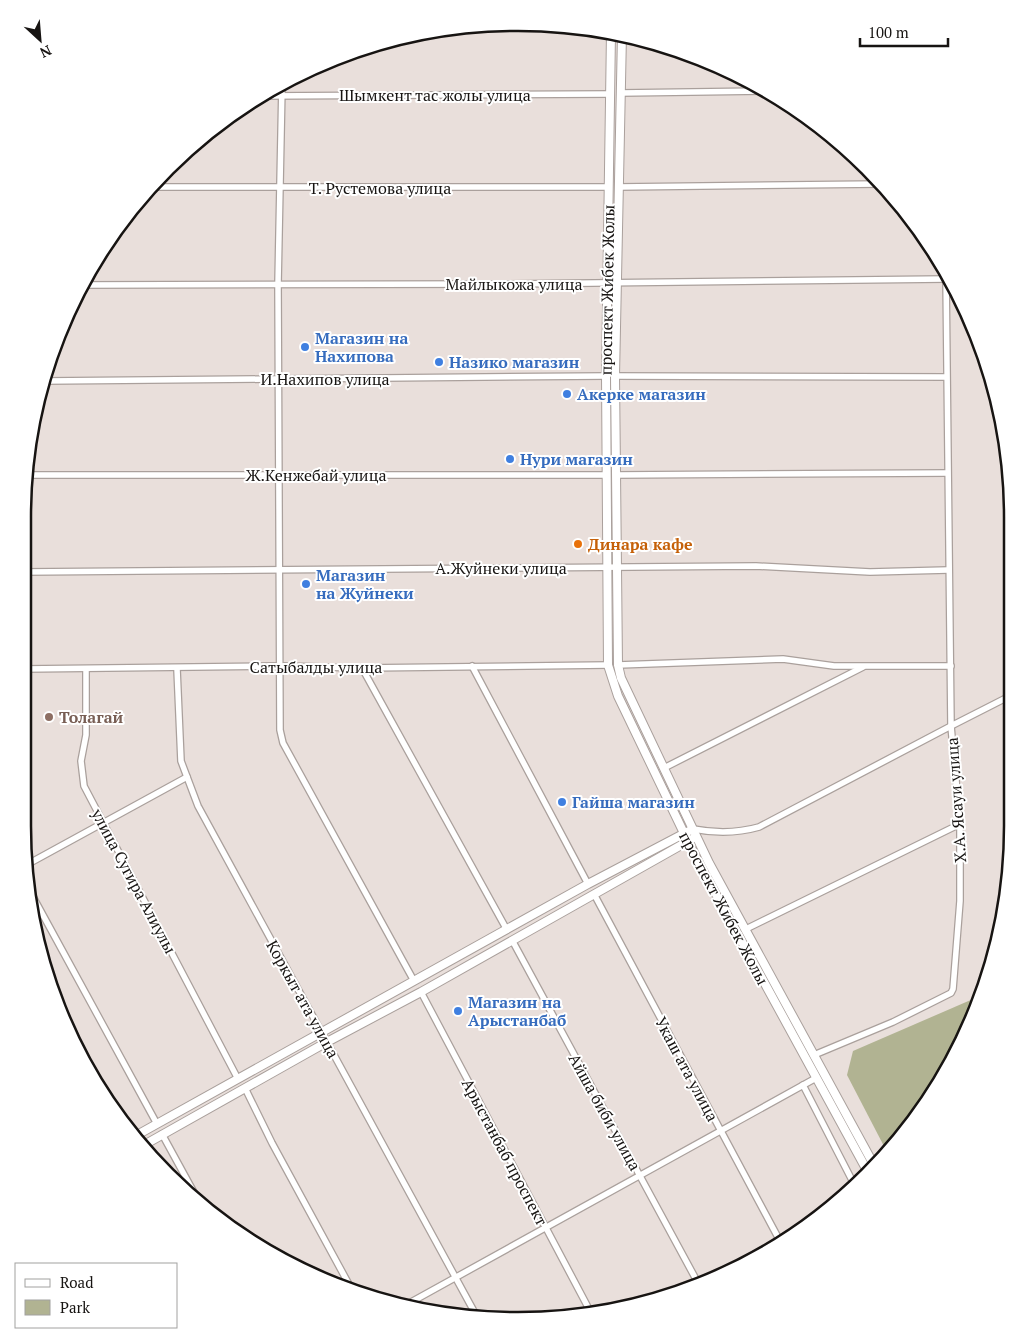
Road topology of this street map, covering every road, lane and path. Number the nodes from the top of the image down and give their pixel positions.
1 (612, 41) edge
2 (622, 43) edge
3 (752, 91) edge
4 (282, 92) edge
5 (620, 93) junction
6 (610, 94) junction
7 (274, 96) edge
8 (282, 96) junction
9 (871, 184) edge
10 (618, 186) junction
11 (608, 187) junction
12 (161, 188) edge
13 (280, 188) junction
14 (941, 278) edge
15 (608, 283) junction
16 (617, 283) junction
17 (278, 284) junction
18 (90, 285) edge
19 (946, 287) edge
20 (606, 376) junction
21 (616, 376) junction
22 (946, 377) junction
23 (280, 379) junction
24 (51, 381) edge
25 (947, 473) junction
26 (33, 475) edge
27 (606, 475) junction
28 (616, 475) junction
29 (279, 476) junction
30 (606, 568) junction
31 (616, 568) junction
32 (280, 570) junction
33 (948, 570) junction
34 (31, 572) edge
35 (608, 665) junction
36 (618, 665) junction
37 (281, 666) junction
38 (472, 666) junction
39 (865, 666) junction
40 (951, 666) junction
41 (362, 668) junction
42 (31, 669) edge
43 (177, 669) junction
44 (86, 670) junction
45 (1004, 699) edge
46 (951, 726) junction
47 (664, 768) junction
48 (187, 777) junction
49 (103, 823) junction
50 (960, 824) junction
51 (695, 832) junction
52 (684, 833) junction
53 (688, 841) junction
54 (32, 862) edge
55 (588, 884) junction
56 (594, 894) junction
57 (38, 907) edge
58 (746, 929) junction
59 (507, 930) junction
60 (512, 940) junction
61 (414, 981) junction
62 (421, 992) junction
63 (322, 1032) junction
64 (327, 1042) junction
65 (814, 1055) junction
66 (816, 1078) junction
67 (238, 1079) junction
68 (803, 1085) junction
69 (245, 1088) junction
70 (157, 1124) junction
71 (719, 1130) junction
72 (141, 1133) edge
73 (162, 1134) junction
74 (148, 1142) edge
75 (870, 1160) edge
76 (864, 1166) edge
77 (640, 1176) junction
78 (851, 1178) edge
79 (189, 1183) edge
80 (545, 1229) junction
81 (777, 1237) edge
82 (456, 1278) junction
83 (695, 1278) edge
84 (347, 1281) edge
85 (415, 1300) edge
86 (588, 1307) edge
87 (473, 1310) edge

1 - 6 street, проспект Жибек Жолы
2 - 5 street, проспект Жибек Жолы
3 - 5 street
4 - 8 street
5 - 10 street, проспект Жибек Жолы
6 - 8 street, Шымкент тас жолы улица
6 - 11 street, проспект Жибек Жолы
7 - 8 street, Шымкент тас жолы улица
8 - 13 street
9 - 10 street
10 - 16 street, проспект Жибек Жолы
11 - 13 street, Т. Рустемова улица
11 - 15 street, проспект Жибек Жолы
12 - 13 street, Т. Рустемова улица
13 - 17 street
14 - 16 street, Майлыкожа улица
15 - 16 street, Майлыкожа улица
15 - 17 street, Майлыкожа улица
15 - 20 street, проспект Жибек Жолы
16 - 21 street, проспект Жибек Жолы
17 - 18 street, Майлыкожа улица
17 - 23 street
19 - 22 street
20 - 23 street, И.Нахипов улица
20 - 27 street, проспект Жибек Жолы
21 - 22 street
21 - 28 street, проспект Жибек Жолы
22 - 25 street
23 - 24 street, И.Нахипов улица
23 - 29 street
25 - 28 street
25 - 33 street
26 - 29 street, Ж.Кенжебай улица
27 - 29 street, Ж.Кенжебай улица
27 - 30 street, проспект Жибек Жолы
28 - 31 street, проспект Жибек Жолы
29 - 32 street
30 - 31 street, А.Жуйнеки улица
30 - 32 street, А.Жуйнеки улица
30 - 35 street, проспект Жибек Жолы
31 - 33 street, А.Жуйнеки улица
31 - 36 street, проспект Жибек Жолы
32 - 34 street, А.Жуйнеки улица
32 - 37 street
33 - 40 street
35 - 38 street, Сатыбалды улица
35 - 52 street, проспект Жибек Жолы
36 - 39 street
36 - 47 street, проспект Жибек Жолы
37 - 41 street, Сатыбалды улица
37 - 43 street, Сатыбалды улица
37 - 61 street
38 - 41 street, Сатыбалды улица
38 - 55 street
39 - 40 street
39 - 47 street
40 - 46 street
41 - 59 street
42 - 44 street, Сатыбалды улица
43 - 44 street, Сатыбалды улица
43 - 48 street, Коркыт ата улица
44 - 49 street, улица Сугира Алиулы
45 - 46 street
46 - 50 street, Х.А. Ясауи улица
46 - 51 street, Х.А. Ясауи улица
47 - 51 street, проспект Жибек Жолы
48 - 49 street
48 - 63 street, Коркыт ата улица
49 - 54 street
49 - 67 street, улица Сугира Алиулы
50 - 58 street
50 - 65 street, Х.А. Ясауи улица
51 - 52 street
51 - 53 street
51 - 58 street, проспект Жибек Жолы
52 - 53 street, проспект Жибек Жолы
52 - 55 street
53 - 56 street
53 - 66 street, проспект Жибек Жолы
55 - 59 street
56 - 60 street
56 - 71 street, Укаш ата улица
57 - 70 street
58 - 65 street, проспект Жибек Жолы
59 - 61 street
60 - 62 street
60 - 77 street, Айша биби улица
61 - 63 street
62 - 64 street
62 - 80 street, Арыстанбаб проспект
63 - 64 street, Коркыт ата улица
63 - 67 street
64 - 69 street
64 - 82 street, Коркыт ата улица
65 - 75 street, проспект Жибек Жолы
66 - 68 street
66 - 76 street, проспект Жибек Жолы
67 - 70 street
68 - 71 street
68 - 78 street
69 - 73 street
69 - 84 street
70 - 72 street
71 - 77 street
71 - 81 street, Укаш ата улица
73 - 74 street
73 - 79 street
77 - 80 street
77 - 83 street, Айша биби улица
80 - 82 street
80 - 86 street, Арыстанбаб проспект
82 - 85 street
82 - 87 street, Коркыт ата улица

